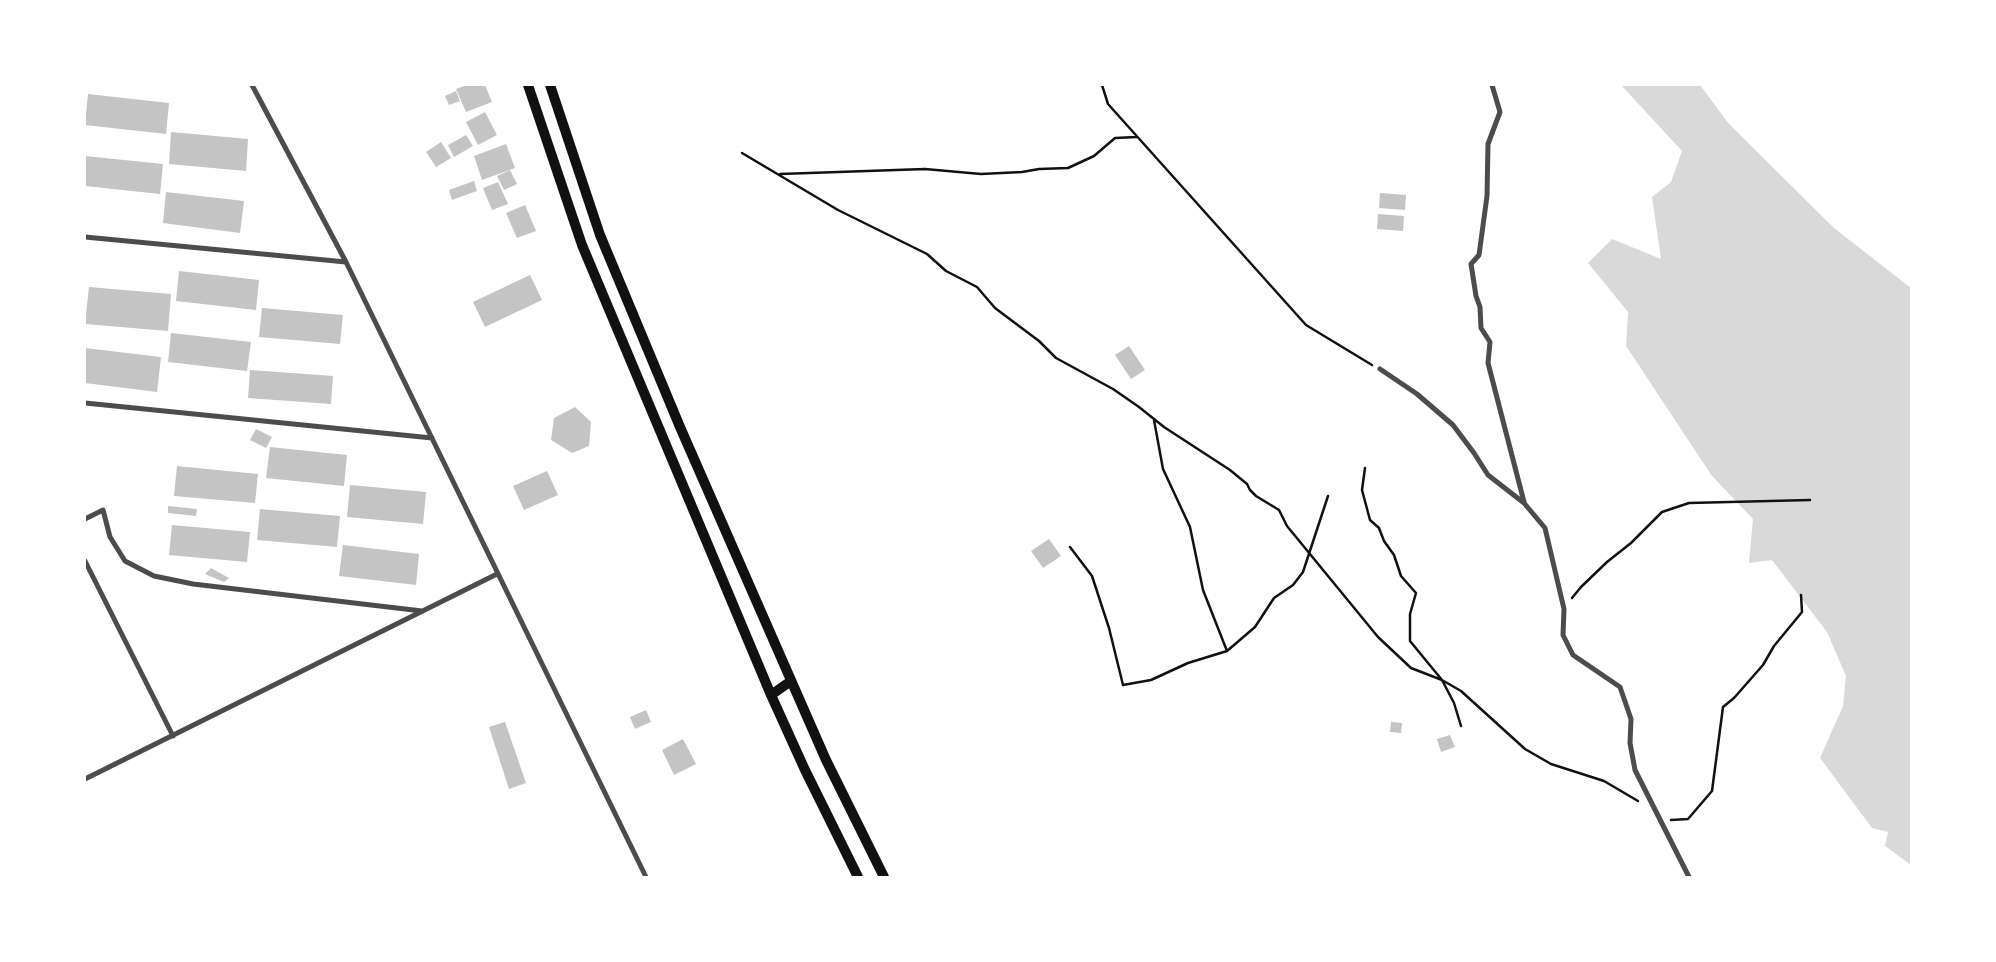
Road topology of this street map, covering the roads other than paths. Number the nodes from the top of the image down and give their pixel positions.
1 (252, 85) edge
2 (528, 85) edge
3 (550, 85) edge
4 (1492, 85) edge
5 (85, 238) edge
6 (346, 262) junction
7 (1380, 369) road end
8 (85, 403) edge
9 (680, 427) junction
10 (662, 434) junction
11 (432, 438) junction
12 (1524, 503) junction
13 (85, 519) edge
14 (85, 561) edge
15 (497, 574) junction
16 (422, 612) junction
17 (791, 681) junction
18 (771, 694) junction
19 (173, 736) junction
20 (85, 779) edge
21 (646, 877) edge
22 (858, 877) edge
23 (884, 877) edge
24 (1689, 877) edge

1 - 6 street
2 - 10 main road
3 - 9 main road
4 - 12 street
5 - 6 street
6 - 11 street
7 - 12 street
8 - 11 street
9 - 10 main road
9 - 17 main road
10 - 18 main road
11 - 15 street
12 - 24 street
13 - 16 street
14 - 19 street
15 - 16 street
15 - 21 street
16 - 19 street
17 - 18 main road
17 - 23 main road
18 - 22 main road
19 - 20 street

